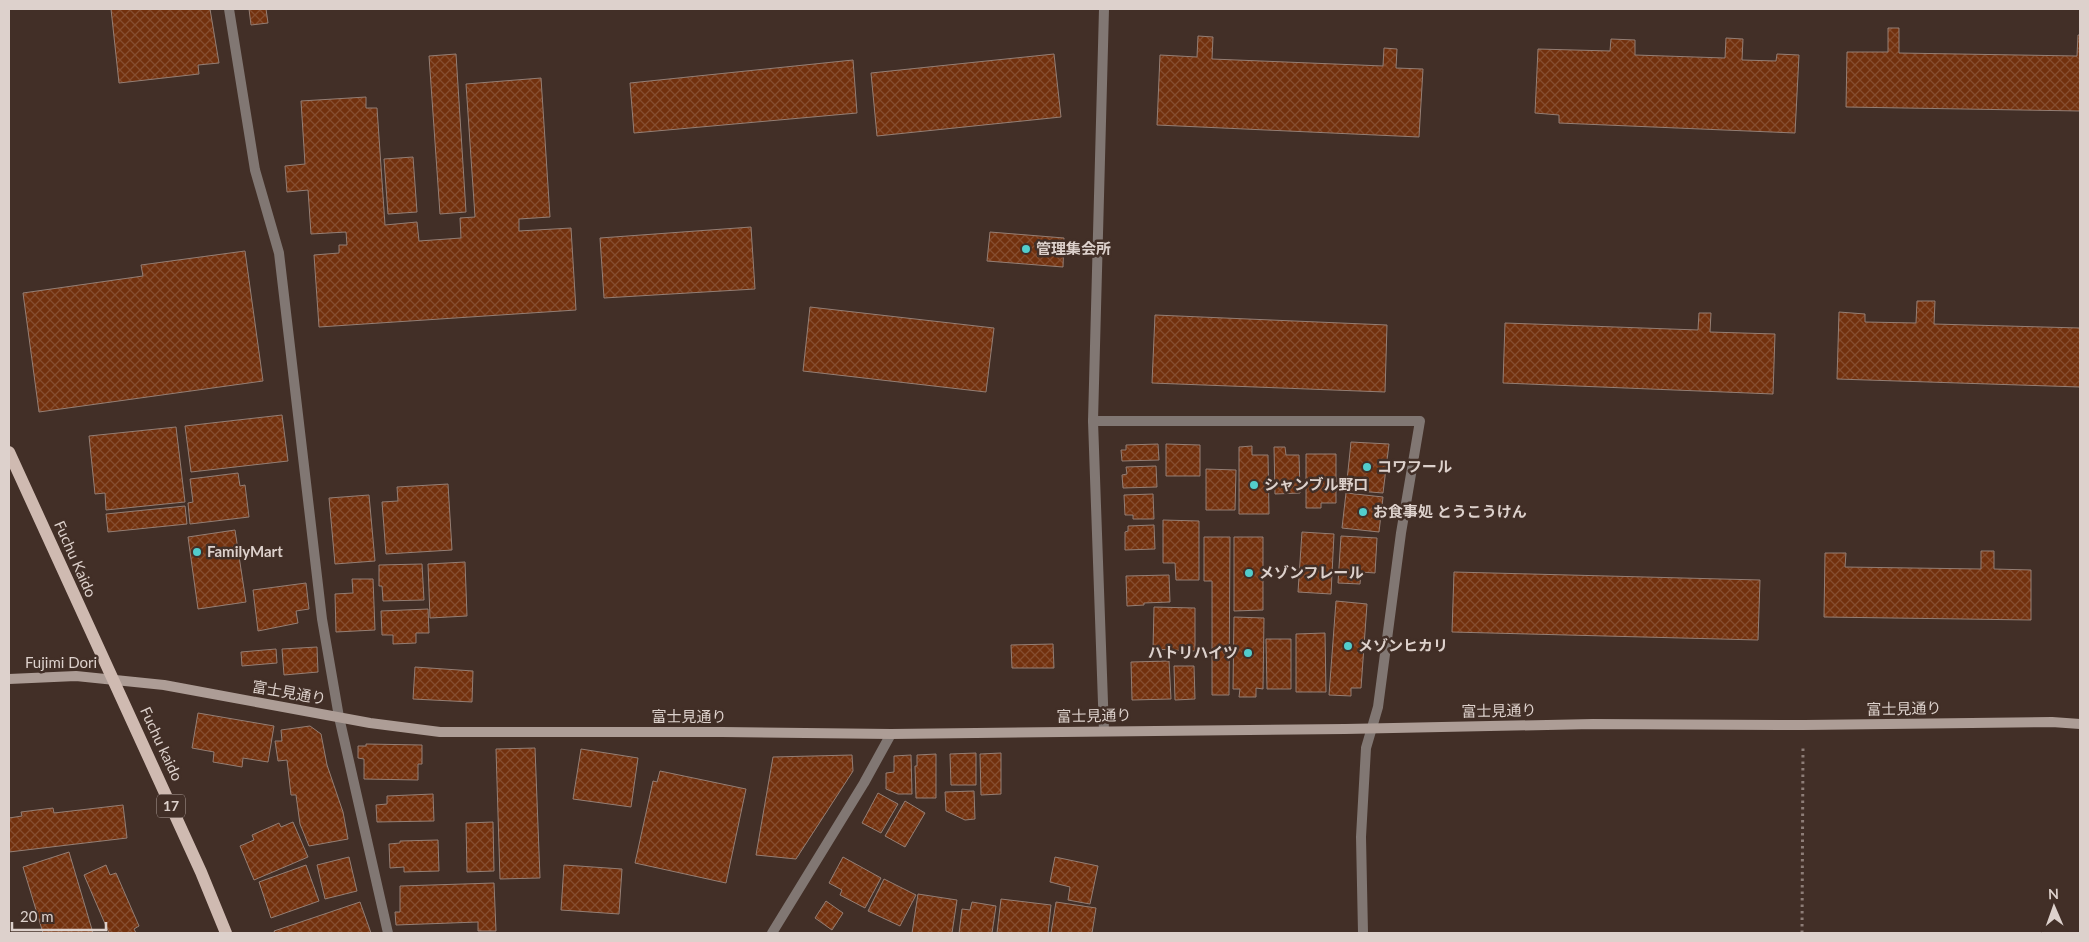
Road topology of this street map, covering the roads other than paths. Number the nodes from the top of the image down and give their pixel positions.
1 (228, 9) edge
2 (1104, 9) edge
3 (1093, 420) junction
4 (9, 452) edge
5 (9, 678) edge
6 (113, 679) junction
7 (340, 717) junction
8 (2080, 724) edge
9 (1371, 729) junction
10 (1104, 731) junction
11 (891, 734) junction
12 (226, 933) edge
13 (388, 933) edge
14 (772, 933) edge
15 (1363, 933) edge

1 - 7 street
2 - 3 street
3 - 9 street
3 - 10 street
4 - 6 main road, Fuchu Kaido / 17
5 - 6 street, Fujimi Dori
6 - 7 street, 富士見通り
6 - 12 main road, Fuchu kaido / 17
7 - 11 street, 富士見通り
7 - 13 street
8 - 9 street, 富士見通り
9 - 10 street, 富士見通り
9 - 15 street
10 - 11 street, 富士見通り
11 - 14 street

